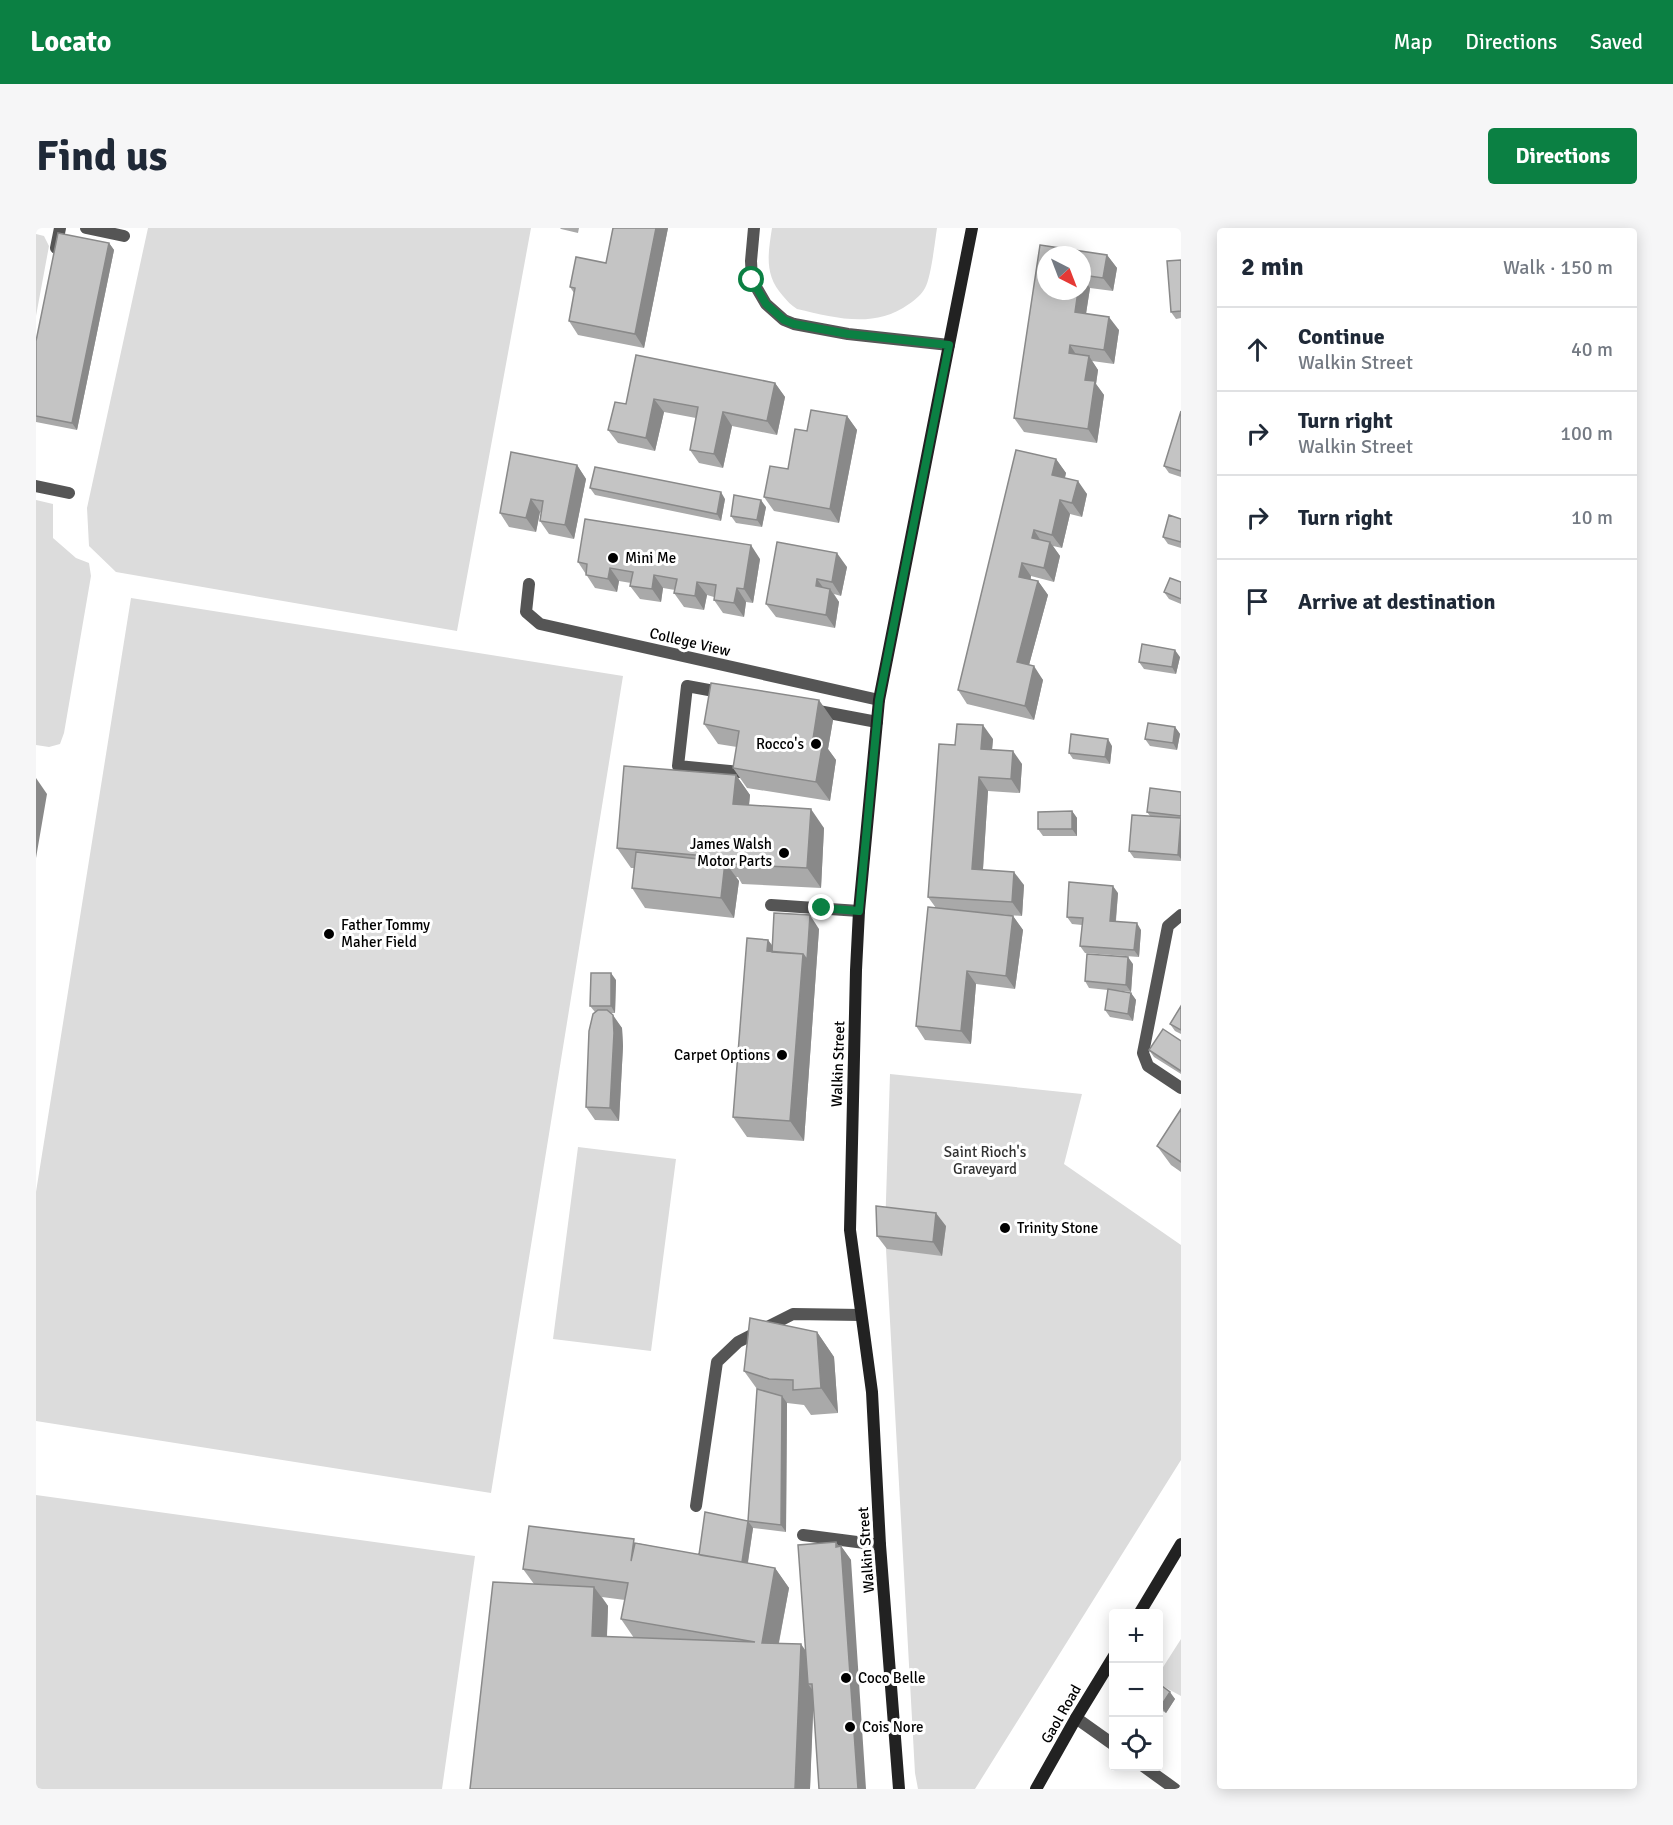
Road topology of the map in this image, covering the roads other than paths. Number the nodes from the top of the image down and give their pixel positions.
1 (60, 228) edge
2 (86, 228) edge
3 (754, 228) edge
4 (972, 228) edge
5 (124, 236) dead end
6 (54, 261) edge
7 (949, 345) junction
8 (36, 486) edge
9 (69, 493) dead end
10 (530, 584) dead end
11 (732, 694) edge
12 (879, 700) junction
13 (800, 708) edge
14 (877, 723) junction
15 (740, 772) edge
16 (771, 905) dead end
17 (859, 911) junction
18 (1181, 915) edge
19 (1181, 1088) edge
20 (861, 1316) junction
21 (696, 1506) dead end
22 (803, 1535) dead end
23 (1181, 1544) edge
24 (880, 1545) junction
25 (1142, 1609) edge
26 (1109, 1663) edge
27 (1076, 1718) junction
28 (1109, 1742) edge
29 (1149, 1771) edge
30 (899, 1789) edge
31 (1036, 1789) edge
32 (1175, 1789) edge

1 - 6 street
2 - 5 street
3 - 7 street
4 - 7 street, Walkin Street
7 - 12 street, Walkin Street
8 - 9 street
10 - 12 street, College View
11 - 15 street
12 - 14 street, Walkin Street
13 - 14 street
14 - 17 street, Walkin Street
16 - 17 street
17 - 20 street, Walkin Street
18 - 19 street
20 - 21 street
20 - 24 street, Walkin Street
22 - 24 street
23 - 25 street
24 - 30 street, Walkin Street
26 - 27 street, Gaol Road
27 - 28 street
27 - 31 street, Gaol Road
29 - 32 street

